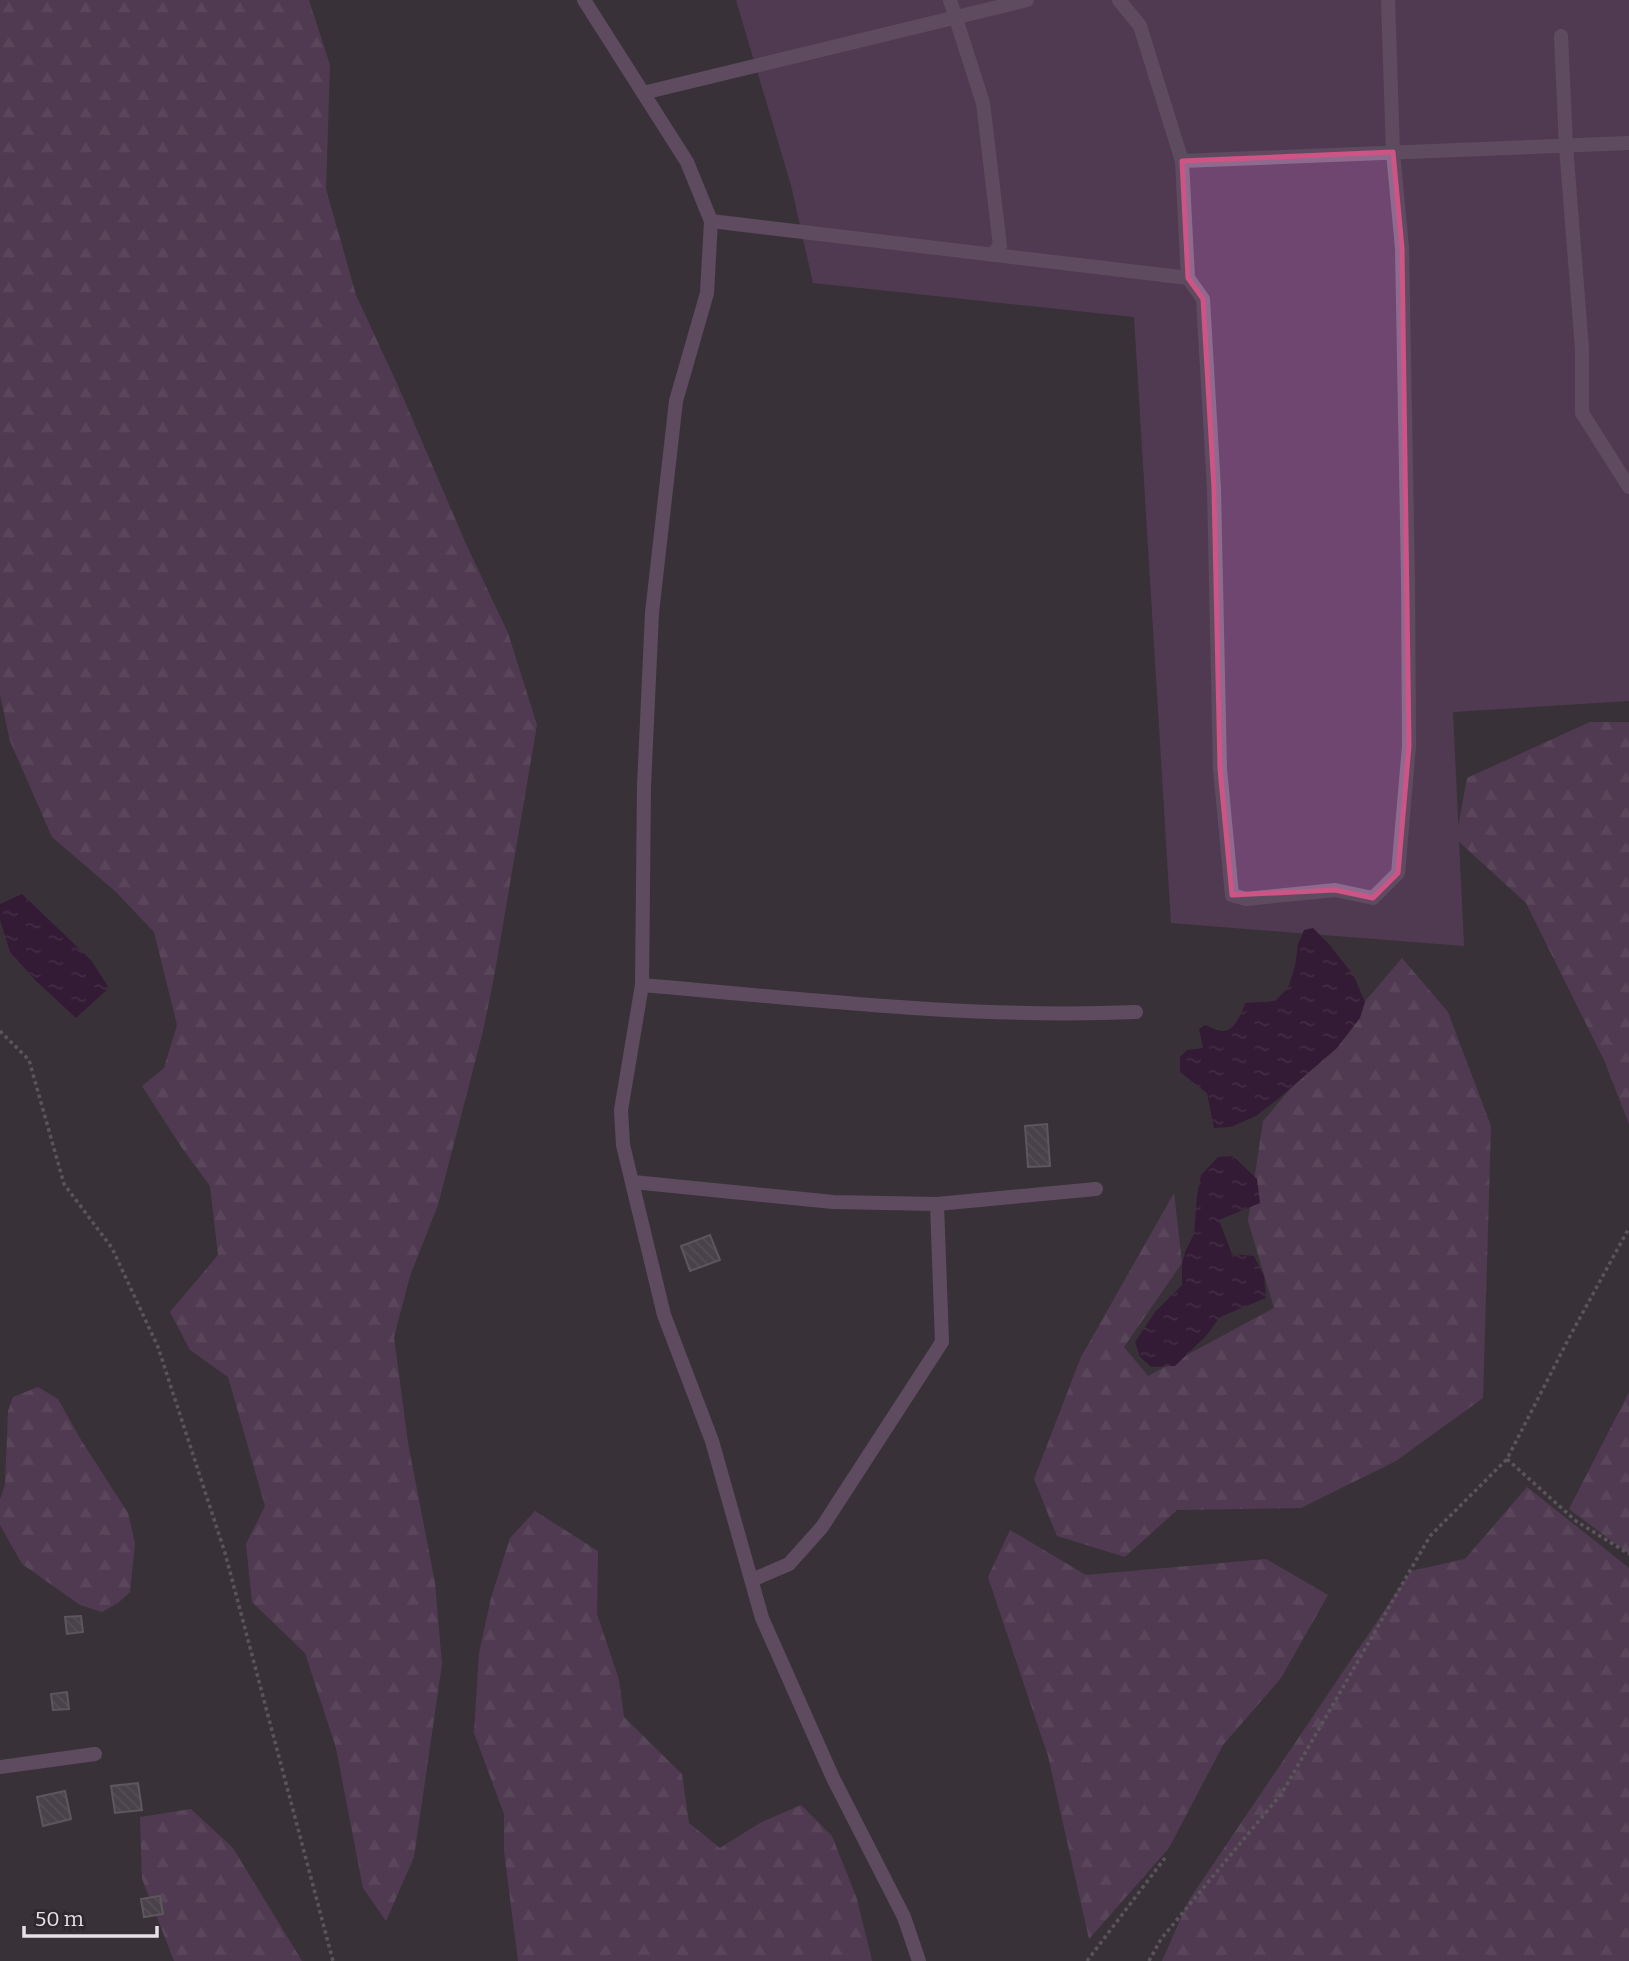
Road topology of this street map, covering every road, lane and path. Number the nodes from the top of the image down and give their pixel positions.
1 (584, 0) edge
2 (950, 0) edge
3 (1027, 0) edge
4 (1119, 0) edge
5 (1388, 0) edge
6 (954, 16) junction
7 (1561, 36) dead end
8 (643, 93) junction
9 (1629, 143) edge
10 (1566, 146) junction
11 (1393, 152) junction
12 (1182, 161) junction
13 (711, 221) junction
14 (992, 255) junction
15 (1188, 278) junction
16 (1629, 487) edge
17 (642, 985) junction
18 (1136, 1012) dead end
19 (0, 1031) edge
20 (633, 1182) junction
21 (1096, 1189) dead end
22 (937, 1204) junction
23 (1629, 1228) edge
24 (1507, 1459) junction
25 (1629, 1554) edge
26 (752, 1580) junction
27 (95, 1754) dead end
28 (0, 1767) edge
29 (1165, 1858) dead end
30 (332, 1961) edge
31 (919, 1961) edge
32 (1087, 1961) edge
33 (1149, 1961) edge

1 - 8 street
2 - 6 street
3 - 6 street
4 - 12 street
5 - 11 street
6 - 8 street
6 - 14 street
7 - 10 street
8 - 13 street
9 - 10 street
10 - 11 street
10 - 16 street
11 - 12 street
11 - 15 street
12 - 15 street
13 - 14 street
13 - 17 street
14 - 15 street
17 - 18 street
17 - 20 street
19 - 30 path
20 - 22 street
20 - 26 street
21 - 22 street
22 - 26 street
23 - 24 path
24 - 25 path
24 - 33 path
26 - 31 street
27 - 28 street
29 - 32 path

